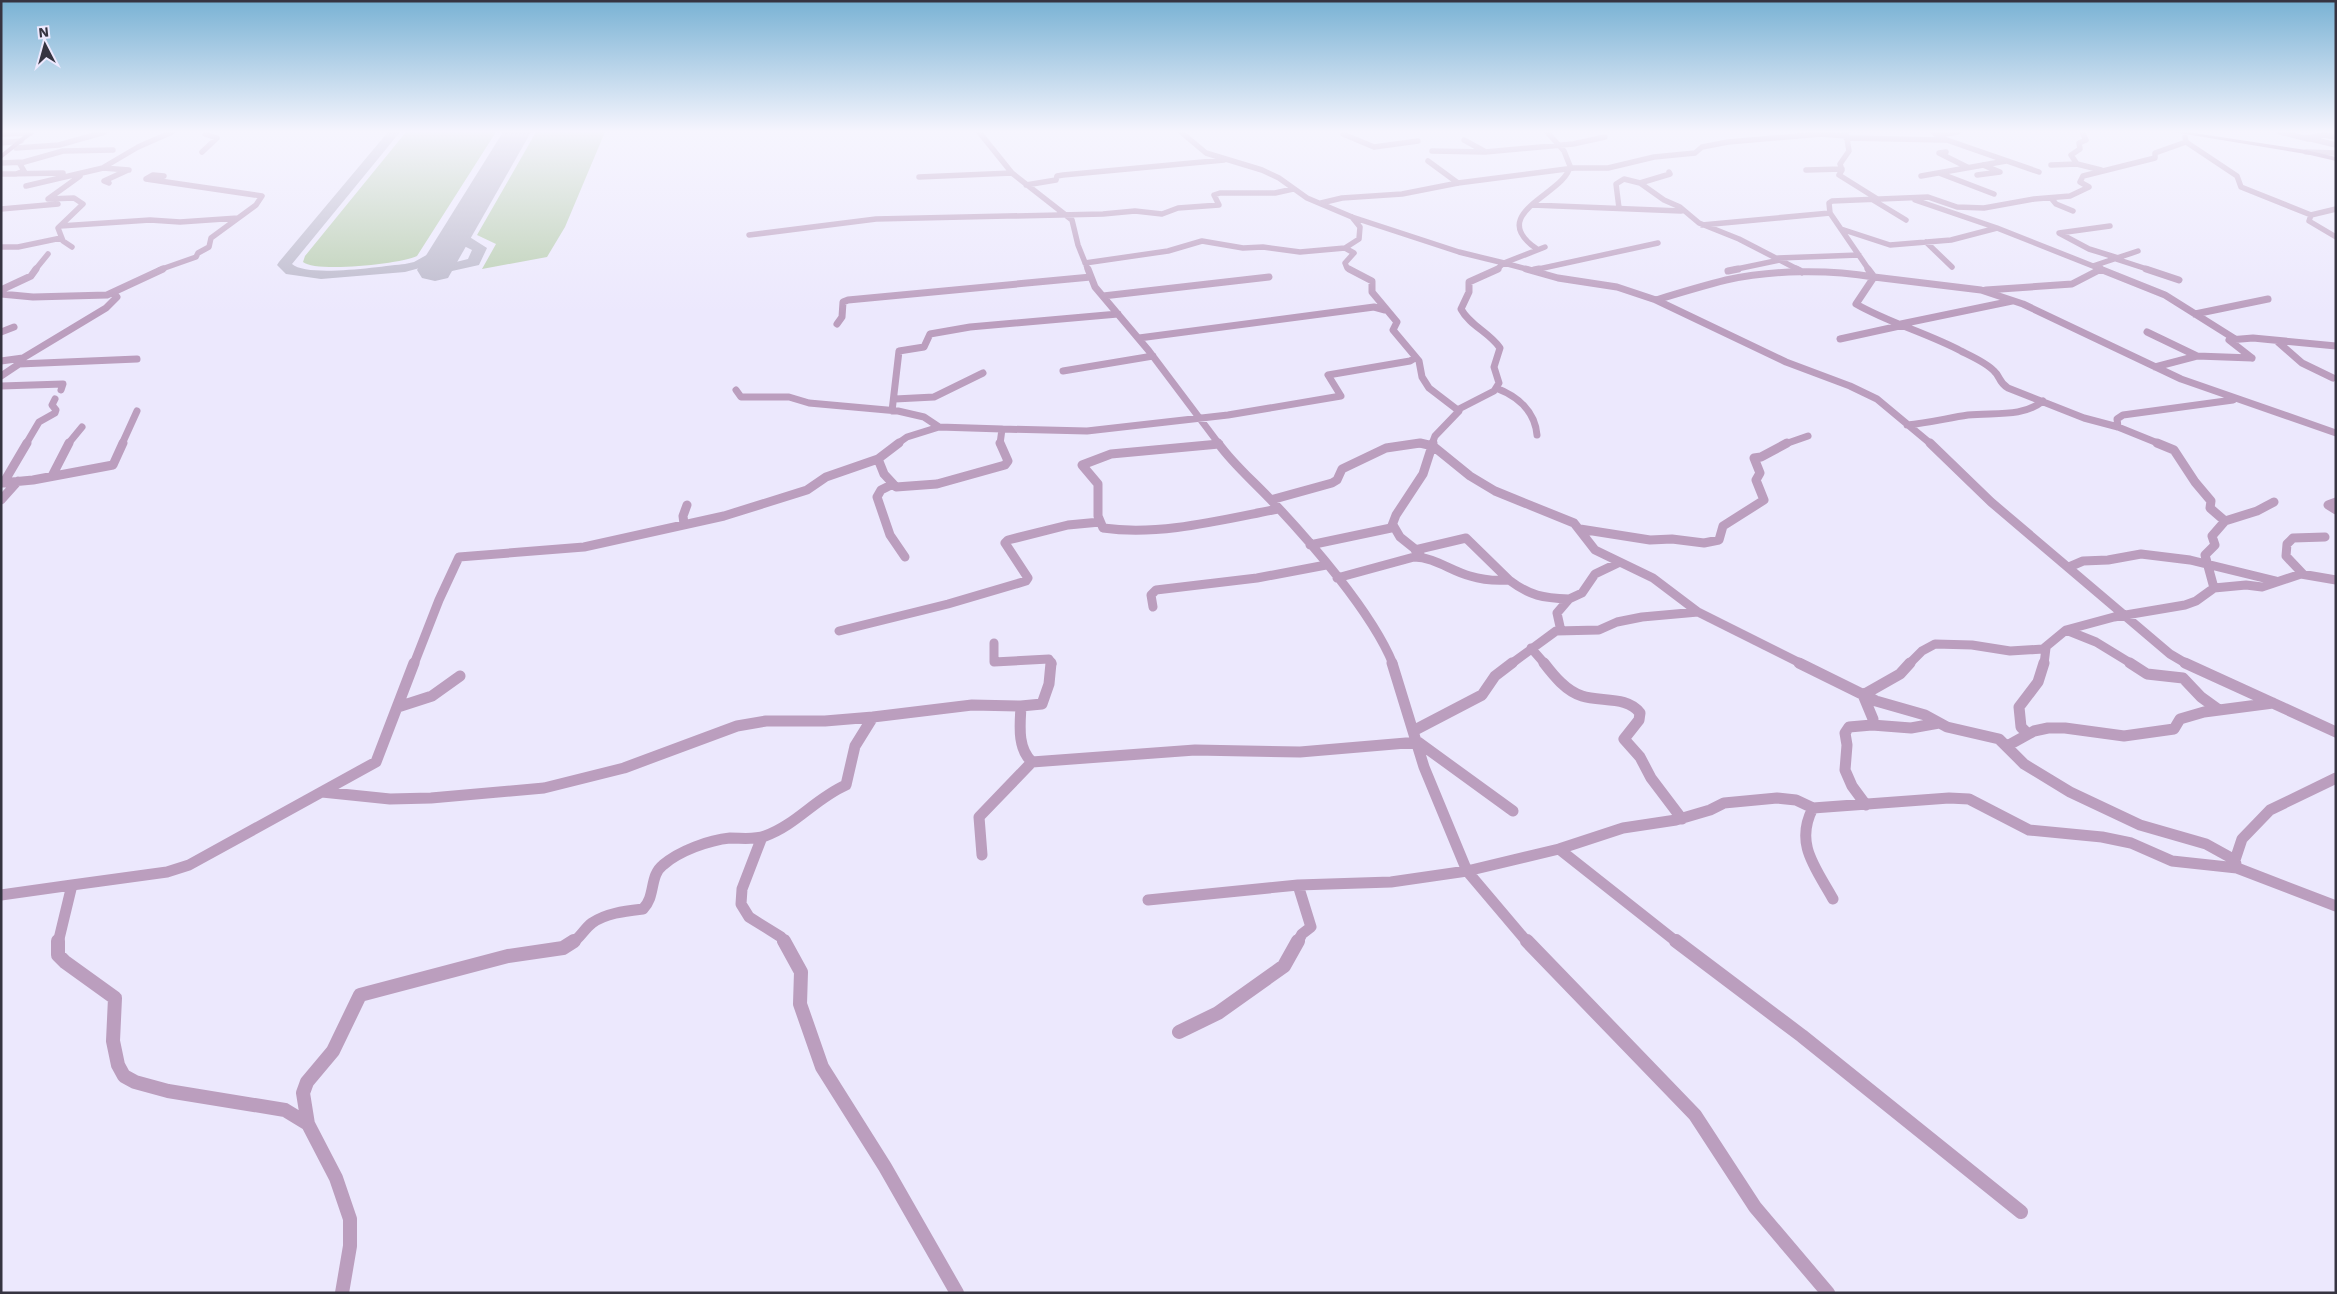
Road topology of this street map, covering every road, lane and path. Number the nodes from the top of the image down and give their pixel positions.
1 (56, 192) edge
2 (237, 192) edge
3 (1036, 192) edge
4 (1278, 192) edge
5 (1299, 192) edge
6 (1410, 192) edge
7 (1545, 192) edge
8 (1616, 192) edge
9 (1652, 192) edge
10 (1865, 192) edge
11 (1990, 192) edge
12 (2080, 192) edge
13 (2254, 192) edge
14 (1994, 194) dead end
15 (1907, 198) junction
16 (2051, 198) junction
17 (1876, 200) junction
18 (79, 201) junction
19 (1321, 204) junction
20 (1532, 205) junction
21 (1619, 208) junction
22 (2336, 209) edge
23 (1, 210) edge
24 (1683, 211) junction
25 (2073, 211) dead end
26 (1063, 213) junction
27 (1830, 213) junction
28 (2311, 215) junction
29 (1352, 217) junction
30 (238, 218) junction
31 (1906, 220) dead end
32 (1702, 225) junction
33 (2110, 226) dead end
34 (59, 228) junction
35 (1997, 228) junction
36 (1841, 229) junction
37 (749, 235) dead end
38 (2336, 237) edge
39 (61, 238) junction
40 (1926, 242) junction
41 (1658, 243) dead end
42 (30, 244) junction
43 (1, 247) edge
44 (72, 247) dead end
45 (1545, 247) dead end
46 (1345, 248) junction
47 (1537, 249) junction
48 (2138, 251) dead end
49 (48, 254) dead end
50 (1859, 255) junction
51 (2117, 258) junction
52 (1779, 259) junction
53 (1085, 263) junction
54 (1504, 263) junction
55 (2093, 266) junction
56 (1952, 267) dead end
57 (2101, 269) junction
58 (1533, 270) junction
59 (1728, 270) dead end
60 (1802, 272) junction
61 (1091, 277) junction
62 (1269, 277) dead end
63 (1874, 277) junction
64 (2179, 280) dead end
65 (1, 290) edge
66 (1981, 290) junction
67 (114, 293) junction
68 (1, 294) edge
69 (1103, 296) junction
70 (2268, 299) dead end
71 (1656, 300) junction
72 (2013, 301) junction
73 (1385, 310) junction
74 (1118, 314) junction
75 (2195, 314) junction
76 (837, 324) dead end
77 (1902, 325) junction
78 (14, 327) dead end
79 (1, 332) edge
80 (2147, 332) dead end
81 (1139, 338) junction
82 (1840, 339) dead end
83 (2235, 339) junction
84 (2277, 342) junction
85 (2336, 346) edge
86 (1153, 356) junction
87 (2197, 356) junction
88 (1416, 358) junction
89 (137, 359) dead end
90 (1, 361) edge
91 (21, 361) junction
92 (2155, 367) junction
93 (1063, 371) dead end
94 (983, 373) dead end
95 (1, 376) edge
96 (2334, 378) dead end
97 (1, 386) edge
98 (1496, 388) junction
99 (61, 390) dead end
100 (736, 390) dead end
101 (55, 399) dead end
102 (895, 399) junction
103 (2236, 399) junction
104 (2043, 401) junction
105 (1457, 410) junction
106 (137, 411) dead end
107 (892, 411) junction
108 (1199, 418) junction
109 (1907, 425) junction
110 (82, 427) dead end
111 (939, 427) junction
112 (2118, 427) junction
113 (1002, 430) junction
114 (2336, 433) edge
115 (1537, 435) dead end
116 (1808, 436) dead end
117 (1219, 444) junction
118 (1433, 446) junction
119 (878, 459) junction
120 (52, 476) junction
121 (18, 481) junction
122 (3, 482) edge
123 (893, 484) junction
124 (1, 500) edge
125 (2274, 502) dead end
126 (2336, 502) edge
127 (1275, 504) junction
128 (687, 505) dead end
129 (2336, 510) edge
130 (2225, 521) junction
131 (1100, 522) junction
132 (684, 524) junction
133 (1393, 525) junction
134 (1580, 529) junction
135 (2325, 537) dead end
136 (1310, 545) junction
137 (1416, 550) junction
138 (905, 557) dead end
139 (1424, 557) junction
140 (1618, 563) junction
141 (1326, 564) junction
142 (2208, 565) junction
143 (2069, 567) junction
144 (2302, 574) junction
145 (1337, 578) junction
146 (1509, 580) junction
147 (2336, 580) edge
148 (2276, 581) junction
149 (2214, 588) junction
150 (1569, 599) junction
151 (1153, 607) dead end
152 (1698, 612) junction
153 (2125, 615) junction
154 (2066, 630) junction
155 (840, 631) dead end
156 (1561, 631) junction
157 (994, 644) dead end
158 (1531, 648) junction
159 (2046, 648) junction
160 (460, 676) dead end
161 (1863, 695) junction
162 (2273, 703) junction
163 (1021, 706) junction
164 (398, 707) junction
165 (2219, 710) junction
166 (873, 717) junction
167 (1939, 723) junction
168 (1872, 725) junction
169 (2336, 732) edge
170 (2027, 733) junction
171 (1416, 736) junction
172 (2008, 746) junction
173 (1032, 762) junction
174 (2336, 778) edge
175 (322, 792) junction
176 (1866, 806) junction
177 (1813, 808) junction
178 (1514, 811) dead end
179 (1682, 819) junction
180 (762, 837) junction
181 (1558, 849) junction
182 (982, 856) dead end
183 (2237, 860) junction
184 (1467, 871) junction
185 (72, 885) junction
186 (1298, 885) junction
187 (1, 895) edge
188 (1833, 899) dead end
189 (1148, 900) dead end
190 (2336, 906) edge
191 (1179, 1032) dead end
192 (308, 1124) junction
193 (2021, 1212) dead end
194 (342, 1293) edge
195 (957, 1293) edge
196 (1828, 1293) edge

1 - 18 street
2 - 30 street
3 - 26 street
4 - 26 street
5 - 19 street
6 - 19 street
7 - 20 street
8 - 21 street
9 - 24 street
10 - 17 street
11 - 14 street
12 - 16 street
13 - 28 street
15 - 16 street
15 - 17 street
15 - 35 street
16 - 25 street
17 - 27 street
17 - 31 street
18 - 23 street
18 - 34 street
19 - 29 street
20 - 21 street
20 - 47 street
21 - 24 street
22 - 28 street
24 - 32 street
26 - 37 street
26 - 53 street
27 - 32 street
27 - 36 street
28 - 38 street
29 - 46 street
29 - 54 street
30 - 34 street
30 - 67 street
32 - 52 street
33 - 51 street
34 - 39 street
34 - 42 street
35 - 40 street
35 - 55 street
36 - 40 street
36 - 50 street
39 - 42 street
39 - 44 street
40 - 56 street
41 - 58 street
42 - 43 street
45 - 47 street
46 - 53 street
46 - 73 street
47 - 54 street
48 - 51 street
49 - 65 street
50 - 52 street
50 - 63 street
51 - 55 street
51 - 64 street
52 - 59 street
52 - 60 street
53 - 61 street
54 - 58 street
54 - 98 street
55 - 57 street
57 - 66 street
57 - 75 street
58 - 71 street
60 - 63 street
60 - 71 street
61 - 69 street
61 - 76 street
62 - 69 street
63 - 66 street
63 - 77 street
66 - 72 street
67 - 68 street
67 - 91 street
69 - 74 street
70 - 75 street
71 - 109 street
72 - 77 street
72 - 92 street
73 - 81 street
73 - 88 street
74 - 81 street
74 - 102 street
75 - 83 street
77 - 82 street
77 - 104 street
78 - 79 street
80 - 87 street
81 - 86 street
83 - 84 street
83 - 87 street
84 - 85 street
84 - 96 street
86 - 93 street
86 - 108 street
87 - 92 street
88 - 105 street
88 - 108 street
89 - 91 street
90 - 91 street
91 - 95 street
92 - 103 street
94 - 102 street
97 - 99 street
98 - 105 street
98 - 115 street
100 - 107 street
101 - 122 street
102 - 107 street
103 - 112 street
103 - 114 street
104 - 109 street
104 - 112 street
105 - 118 street
106 - 120 street
107 - 111 street
108 - 113 street
108 - 117 street
109 - 143 street
110 - 120 street
111 - 113 street
111 - 119 street
112 - 130 street
113 - 123 street
116 - 134 street
117 - 127 street
117 - 131 street
118 - 127 street
118 - 133 street
118 - 134 street
119 - 123 street
119 - 132 street
120 - 121 street
121 - 122 street
121 - 124 street
123 - 138 street
125 - 130 street
126 - 129 street
127 - 131 street
127 - 136 street
128 - 132 street
130 - 142 street
131 - 155 street
132 - 164 street
133 - 136 street
133 - 137 street
134 - 140 street
135 - 144 street
136 - 141 street
137 - 139 street
137 - 146 street
139 - 145 street
139 - 146 street
140 - 150 street
140 - 152 street
141 - 145 street
141 - 151 street
142 - 143 street
142 - 148 street
142 - 149 street
143 - 153 street
144 - 147 street
144 - 148 street
145 - 171 street
146 - 150 street
148 - 149 street
149 - 153 street
150 - 156 street
152 - 156 street
152 - 161 street
153 - 154 street
153 - 162 street
154 - 159 street
154 - 165 street
156 - 158 street
157 - 163 street
158 - 171 street
158 - 179 street
159 - 161 street
159 - 170 street
160 - 164 street
161 - 167 street
161 - 168 street
162 - 165 street
162 - 169 street
163 - 166 street
163 - 173 street
164 - 175 street
165 - 170 street
166 - 175 street
166 - 180 street
167 - 168 street
167 - 172 street
168 - 176 street
170 - 172 street
171 - 173 street
171 - 178 street
171 - 184 street
172 - 183 street
173 - 182 street
174 - 183 street
175 - 185 street
176 - 177 street
176 - 183 street
177 - 179 street
177 - 188 street
179 - 181 street
180 - 192 street
180 - 195 street
181 - 184 street
181 - 193 street
183 - 190 street
184 - 186 street
184 - 196 street
185 - 187 street
185 - 192 street
186 - 189 street
186 - 191 street
192 - 194 street

